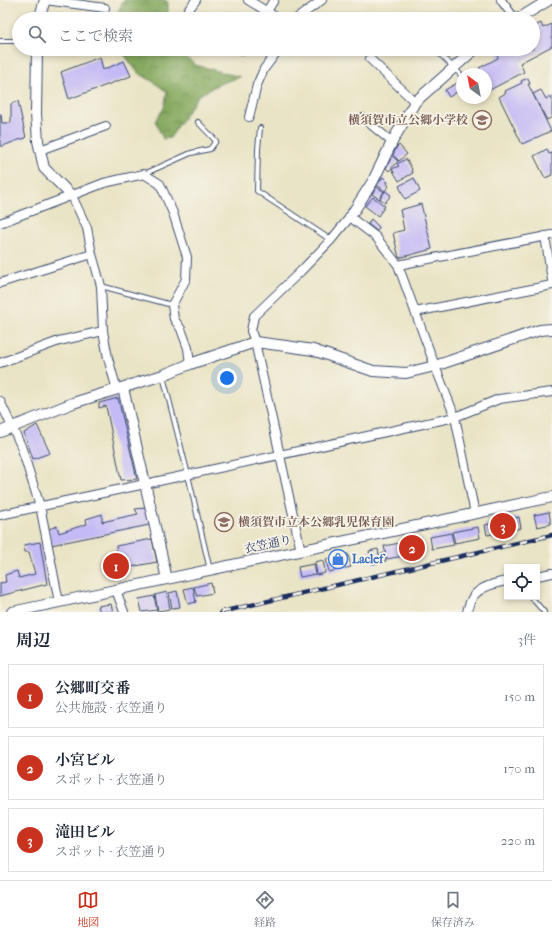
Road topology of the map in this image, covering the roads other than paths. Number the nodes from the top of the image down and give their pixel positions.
1 (45, 0) edge
2 (196, 0) edge
3 (248, 0) edge
4 (274, 0) edge
5 (322, 0) edge
6 (501, 0) edge
7 (549, 0) edge
8 (105, 8) dead end
9 (41, 12) edge
10 (187, 12) edge
11 (261, 12) edge
12 (266, 12) edge
13 (306, 12) edge
14 (510, 12) edge
15 (529, 12) edge
16 (0, 42) edge
17 (12, 42) edge
18 (37, 56) edge
19 (274, 56) edge
20 (442, 56) edge
21 (467, 56) edge
22 (370, 59) dead end
23 (454, 67) junction
24 (456, 69) edge
25 (415, 102) junction
26 (249, 117) dead end
27 (363, 118) dead end
28 (198, 122) dead end
29 (106, 126) dead end
30 (260, 128) dead end
31 (392, 142) junction
32 (40, 150) junction
33 (144, 174) junction
34 (72, 196) junction
35 (350, 217) junction
36 (0, 223) edge
37 (548, 236) edge
38 (331, 240) junction
39 (92, 254) junction
40 (398, 265) junction
41 (552, 280) edge
42 (0, 283) edge
43 (552, 285) edge
44 (101, 286) junction
45 (172, 305) junction
46 (415, 312) junction
47 (552, 330) edge
48 (103, 331) junction
49 (255, 342) junction
50 (0, 362) edge
51 (190, 364) junction
52 (435, 366) junction
53 (163, 375) junction
54 (120, 389) junction
55 (552, 392) edge
56 (0, 401) edge
57 (455, 417) junction
58 (12, 428) junction
59 (0, 432) edge
60 (281, 455) junction
61 (188, 475) junction
62 (145, 484) junction
63 (552, 498) edge
64 (40, 506) junction
65 (475, 514) junction
66 (0, 515) edge
67 (301, 551) junction
68 (210, 570) junction
69 (552, 573) edge
70 (540, 575) edge
71 (167, 579) junction
72 (504, 583) edge
73 (116, 590) junction
74 (534, 600) edge
75 (59, 602) junction
76 (12, 612) edge
77 (124, 612) edge
78 (467, 612) edge
79 (544, 612) edge

1 - 8 street
1 - 9 street
2 - 10 street
3 - 11 street
4 - 12 street
5 - 13 street
6 - 14 street
7 - 15 street
16 - 17 lane
18 - 32 street
19 - 26 street
20 - 23 lane
21 - 23 street
22 - 25 street
23 - 24 lane
23 - 25 street
25 - 31 street
27 - 31 street
28 - 33 lane
29 - 32 street
30 - 38 lane
31 - 35 street
32 - 34 street
33 - 34 street
33 - 45 street
34 - 36 street
34 - 39 street
35 - 38 street
35 - 40 street
37 - 40 street
37 - 41 street
38 - 49 street
39 - 42 street
39 - 44 street
40 - 46 street
43 - 46 street
44 - 45 lane
44 - 48 street
45 - 51 street
46 - 52 street
47 - 52 street
48 - 50 street
48 - 54 street
49 - 51 street
49 - 52 street
49 - 60 street
51 - 53 street
52 - 57 street
53 - 54 street
53 - 61 lane
54 - 58 street
54 - 62 street
55 - 57 street
56 - 58 street
57 - 60 street
57 - 65 street
58 - 59 street
58 - 64 street
60 - 61 street
60 - 67 street
61 - 62 street
61 - 68 lane
62 - 64 street
62 - 71 street
63 - 65 street, 衣笠通り
64 - 66 street
64 - 75 street
65 - 67 street, 衣笠通り
67 - 68 street, 衣笠通り
68 - 71 street, 衣笠通り
69 - 70 street
71 - 73 street, 衣笠通り
72 - 78 street
73 - 75 street, 衣笠通り
73 - 77 street
74 - 79 lane
75 - 76 street, 衣笠通り

